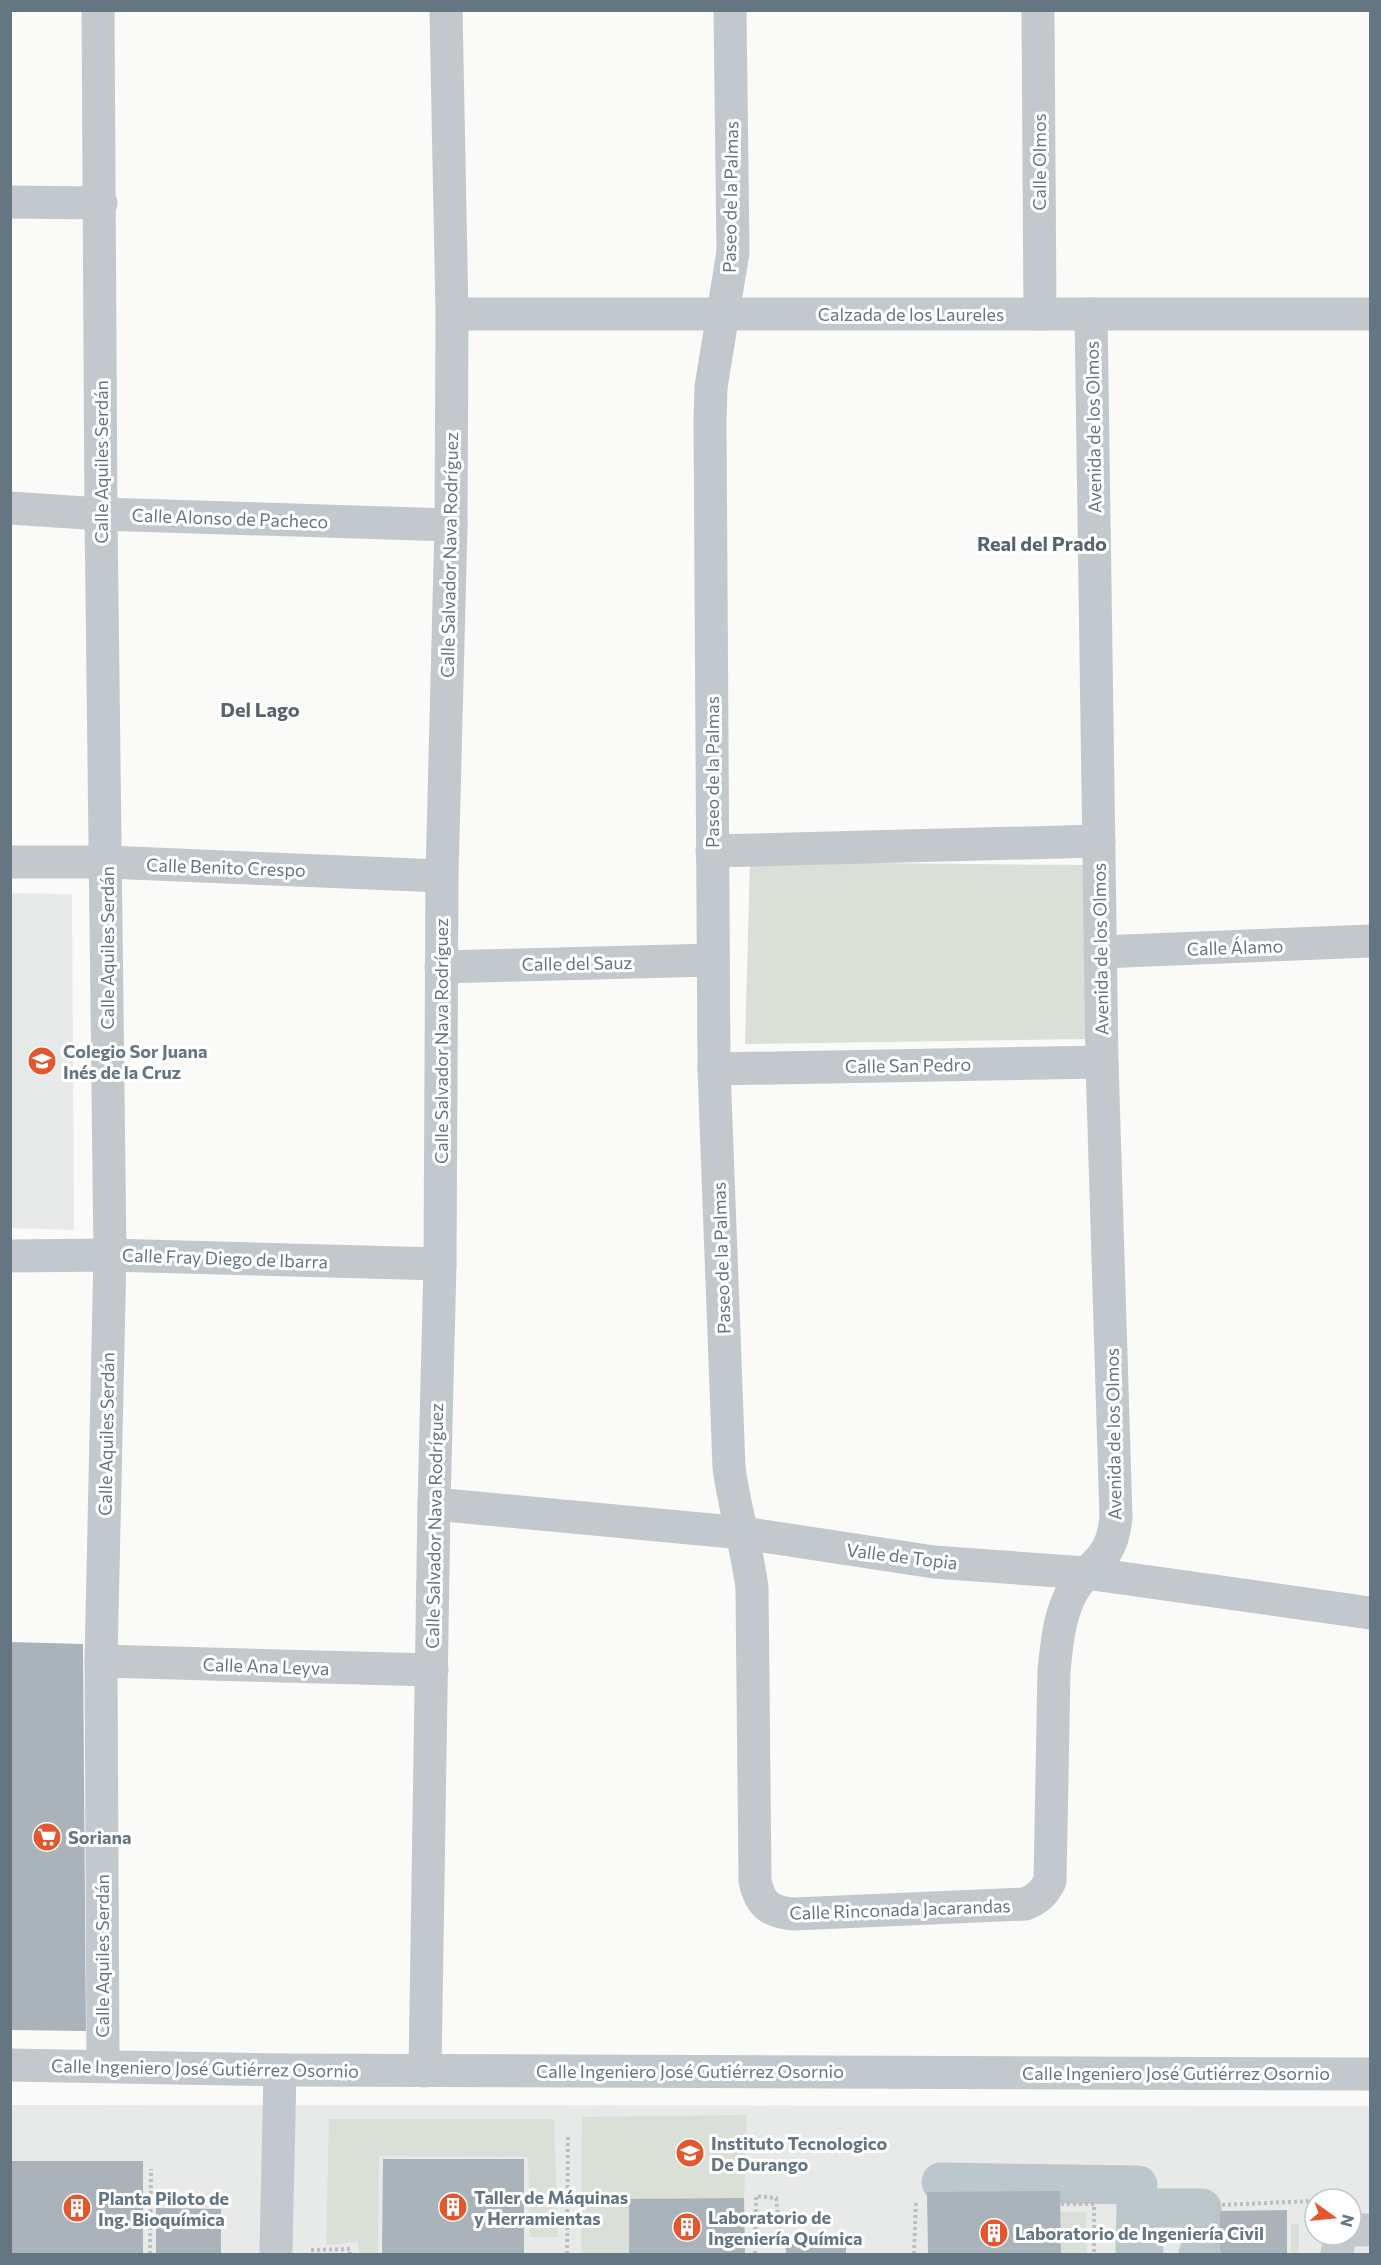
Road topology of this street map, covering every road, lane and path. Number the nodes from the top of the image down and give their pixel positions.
1 (98, 10) edge
2 (446, 10) edge
3 (730, 10) edge
4 (1038, 10) edge
5 (10, 202) edge
6 (101, 203) junction
7 (452, 314) junction
8 (1040, 314) junction
9 (1091, 314) junction
10 (1371, 314) edge
11 (724, 315) junction
12 (10, 508) edge
13 (101, 514) junction
14 (451, 525) junction
15 (1099, 841) junction
16 (712, 852) junction
17 (10, 862) edge
18 (107, 862) junction
19 (442, 876) junction
20 (1371, 941) edge
21 (1100, 952) junction
22 (713, 960) junction
23 (441, 967) junction
24 (1102, 1062) junction
25 (714, 1069) junction
26 (110, 1255) junction
27 (10, 1256) edge
28 (440, 1264) junction
29 (434, 1504) junction
30 (743, 1533) junction
31 (1086, 1573) junction
32 (1371, 1613) edge
33 (101, 1661) junction
34 (432, 1670) junction
35 (10, 2065) edge
36 (103, 2065) junction
37 (280, 2070) junction
38 (425, 2071) junction
39 (1371, 2074) edge
40 (568, 2135) dead end
41 (151, 2169) dead end
42 (916, 2200) dead end
43 (1303, 2201) edge
44 (1061, 2204) dead end
45 (781, 2241) dead end
46 (276, 2250) joint
47 (150, 2254) edge
48 (350, 2254) edge
49 (567, 2254) edge
50 (755, 2254) edge
51 (914, 2254) edge
52 (1094, 2254) edge
53 (1216, 2254) edge

1 - 6 street, Calle Aquiles Serdán
2 - 7 street, Calle Salvador Nava Rodríguez
3 - 11 street, Paseo de la Palmas
4 - 8 street, Calle Olmos
5 - 6 street
6 - 13 street, Calle Aquiles Serdán
7 - 11 street, Calzada de los Laureles
7 - 14 street, Calle Salvador Nava Rodríguez
8 - 9 street, Calzada de los Laureles
8 - 11 street, Calzada de los Laureles
9 - 10 street, Calzada de los Laureles
9 - 15 street, Avenida de los Olmos
11 - 16 street, Paseo de la Palmas
12 - 13 street, Calle Alonso de Pacheco
13 - 14 street, Calle Alonso de Pacheco
13 - 18 street, Calle Aquiles Serdán
14 - 19 street, Calle Salvador Nava Rodríguez
15 - 16 street
15 - 21 street, Avenida de los Olmos
16 - 22 street, Paseo de la Palmas
17 - 18 street, Calle Benito Crespo
18 - 19 street, Calle Benito Crespo
18 - 26 street, Calle Aquiles Serdán
19 - 23 street, Calle Salvador Nava Rodríguez
20 - 21 street, Calle Álamo
21 - 24 street, Avenida de los Olmos
22 - 23 street, Calle del Sauz
22 - 25 street, Paseo de la Palmas
23 - 28 street, Calle Salvador Nava Rodríguez
24 - 25 street, Calle San Pedro
24 - 31 street, Avenida de los Olmos
25 - 30 street, Paseo de la Palmas
26 - 27 street, Calle Fray Diego de Ibarra
26 - 28 street, Calle Fray Diego de Ibarra
26 - 33 street, Calle Aquiles Serdán
28 - 29 street, Calle Salvador Nava Rodríguez
29 - 30 street, Valle de Topia
29 - 34 street, Calle Salvador Nava Rodríguez
30 - 31 street, Valle de Topia
30 - 31 street, Calle Rinconada Jacarandas
31 - 32 street, Valle de Topia
33 - 34 street, Calle Ana Leyva
33 - 36 street, Calle Aquiles Serdán
34 - 38 street, Calle Salvador Nava Rodríguez
35 - 36 street, Calle Ingeniero José Gutiérrez Osornio
36 - 37 street, Calle Ingeniero José Gutiérrez Osornio
37 - 38 street, Calle Ingeniero José Gutiérrez Osornio
37 - 46 street
38 - 39 street, Calle Ingeniero José Gutiérrez Osornio
40 - 49 path
41 - 47 path
42 - 51 path
43 - 53 path
44 - 52 path
45 - 50 path
46 - 48 path

